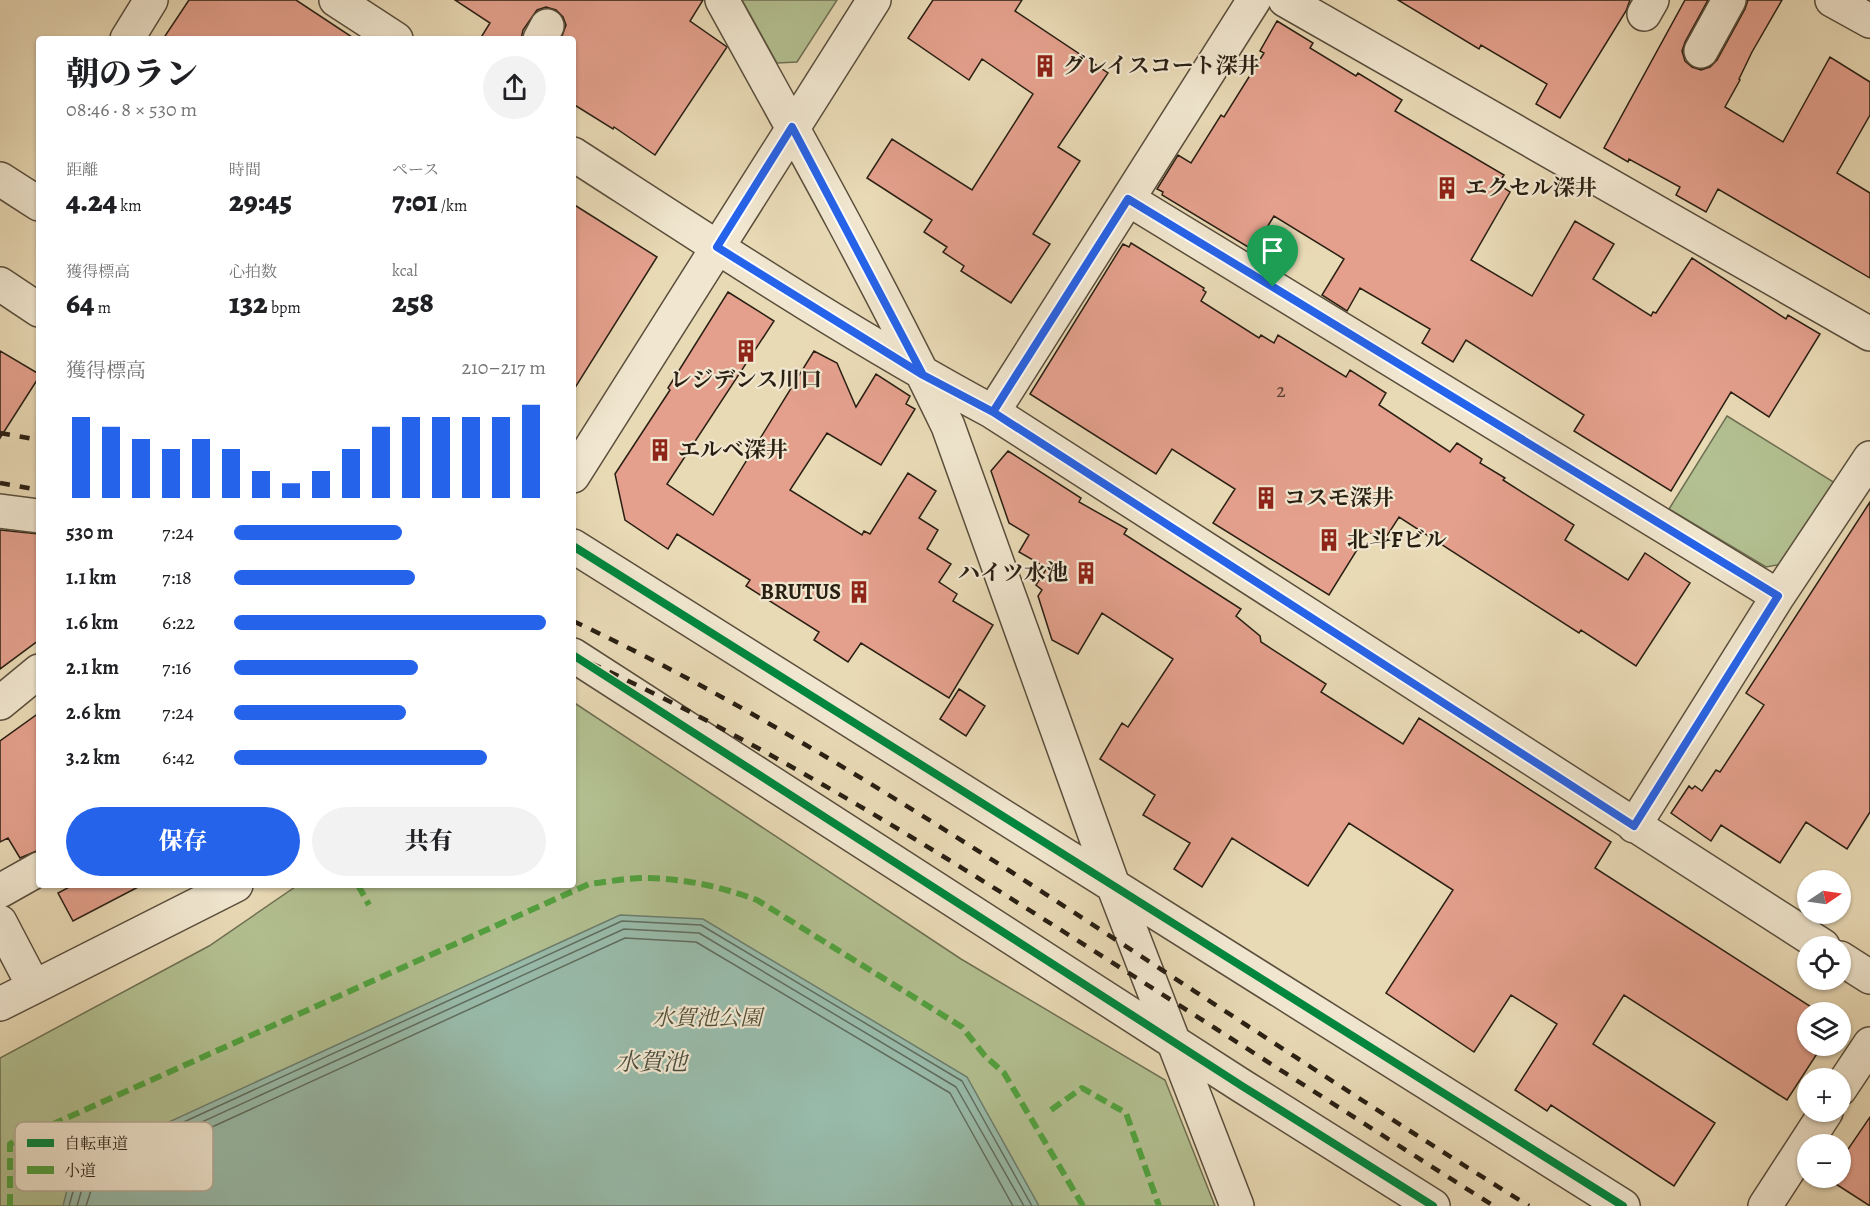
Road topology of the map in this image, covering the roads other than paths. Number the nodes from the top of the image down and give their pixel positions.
1 (152, 0) edge
2 (336, 0) edge
3 (722, 0) edge
4 (874, 0) edge
5 (1254, 0) edge
6 (1285, 0) edge
7 (1729, 0) edge
8 (1832, 0) edge
9 (1870, 21) edge
10 (129, 36) edge
11 (391, 36) edge
12 (1701, 51) dead end
13 (792, 127) junction
14 (576, 156) edge
15 (1128, 199) junction
16 (717, 247) junction
17 (0, 284) edge
18 (36, 308) edge
19 (1870, 334) edge
20 (923, 375) junction
21 (993, 412) junction
22 (1870, 458) edge
23 (576, 471) edge
24 (0, 511) edge
25 (36, 516) edge
26 (576, 548) edge
27 (1778, 596) junction
28 (576, 658) edge
29 (36, 673) edge
30 (0, 703) edge
31 (1634, 826) junction
32 (36, 871) edge
33 (1113, 885) junction
34 (230, 888) edge
35 (0, 891) edge
36 (0, 921) edge
37 (1807, 936) edge
38 (1851, 965) edge
39 (1870, 977) edge
40 (34, 987) junction
41 (0, 1004) edge
42 (1172, 1040) junction
43 (1870, 1044) edge
44 (1851, 1072) edge
45 (1820, 1122) edge
46 (1237, 1206) edge
47 (1433, 1206) edge
48 (1623, 1206) edge
49 (1765, 1206) edge

1 - 10 street
2 - 11 street
3 - 13 street
4 - 13 street
5 - 15 street
6 - 19 street
7 - 12 street
8 - 9 street
13 - 16 street
13 - 20 street
14 - 16 street
15 - 21 street
15 - 27 street
16 - 20 street
16 - 23 street
17 - 18 street
20 - 21 street
20 - 33 street
21 - 31 street
22 - 27 street
24 - 25 street
26 - 33 street
27 - 31 street
28 - 42 street
29 - 30 street
31 - 37 street
32 - 35 street
33 - 42 street
33 - 48 street
34 - 40 street
36 - 40 street
38 - 39 street
40 - 41 street
42 - 46 street
42 - 47 street
43 - 44 street
45 - 49 street

